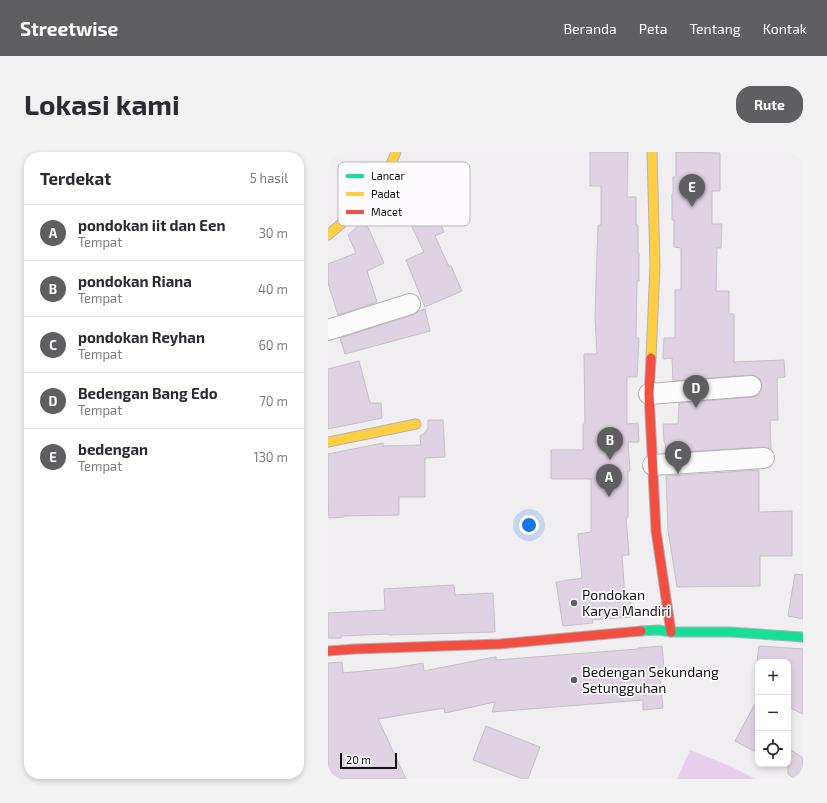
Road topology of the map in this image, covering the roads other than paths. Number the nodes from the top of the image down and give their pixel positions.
1 (396, 152) edge
2 (652, 152) edge
3 (392, 162) edge
4 (339, 226) edge
5 (328, 235) edge
6 (410, 304) dead end
7 (328, 330) edge
8 (751, 386) dead end
9 (649, 394) junction
10 (416, 424) dead end
11 (328, 442) edge
12 (764, 458) dead end
13 (653, 465) junction
14 (671, 632) junction
15 (803, 637) edge
16 (328, 651) edge

1 - 3 street
2 - 9 street
4 - 5 street
6 - 7 street
8 - 9 street
9 - 13 street
10 - 11 street
12 - 13 street
13 - 14 street
14 - 15 street
14 - 16 street

